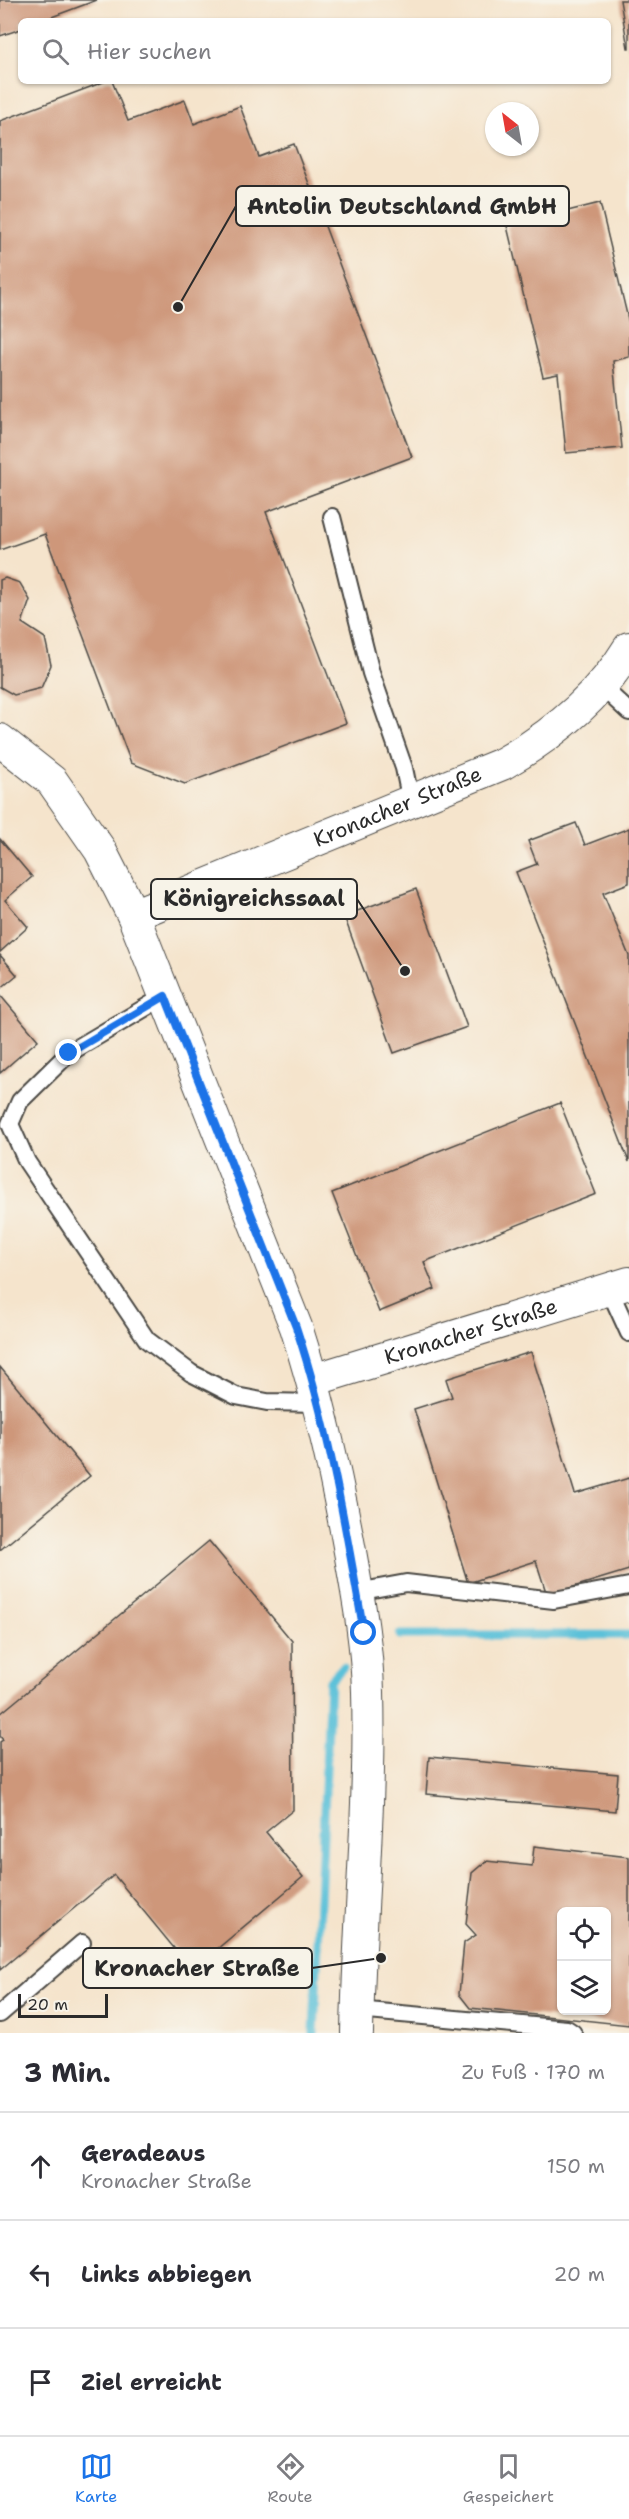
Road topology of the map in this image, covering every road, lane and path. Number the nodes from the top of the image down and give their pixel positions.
1 (332, 517) dead end
2 (629, 648) edge
3 (601, 686) junction
4 (629, 712) edge
5 (0, 740) edge
6 (411, 802) junction
7 (133, 915) junction
8 (165, 996) junction
9 (619, 1286) edge
10 (629, 1333) edge
11 (316, 1391) junction
12 (629, 1586) edge
13 (357, 1592) junction
14 (82, 1943) dead end
15 (0, 2014) edge
16 (357, 2022) edge
17 (573, 2033) edge

1 - 6 lane
2 - 3 street, Kronacher Straße
3 - 4 lane
3 - 6 street, Kronacher Straße
5 - 7 street
6 - 7 street, Kronacher Straße
7 - 8 street
8 - 11 street
8 - 11 lane
9 - 10 lane
9 - 11 street, Kronacher Straße
11 - 13 street
12 - 13 lane
13 - 16 street
14 - 15 lane
16 - 17 lane

